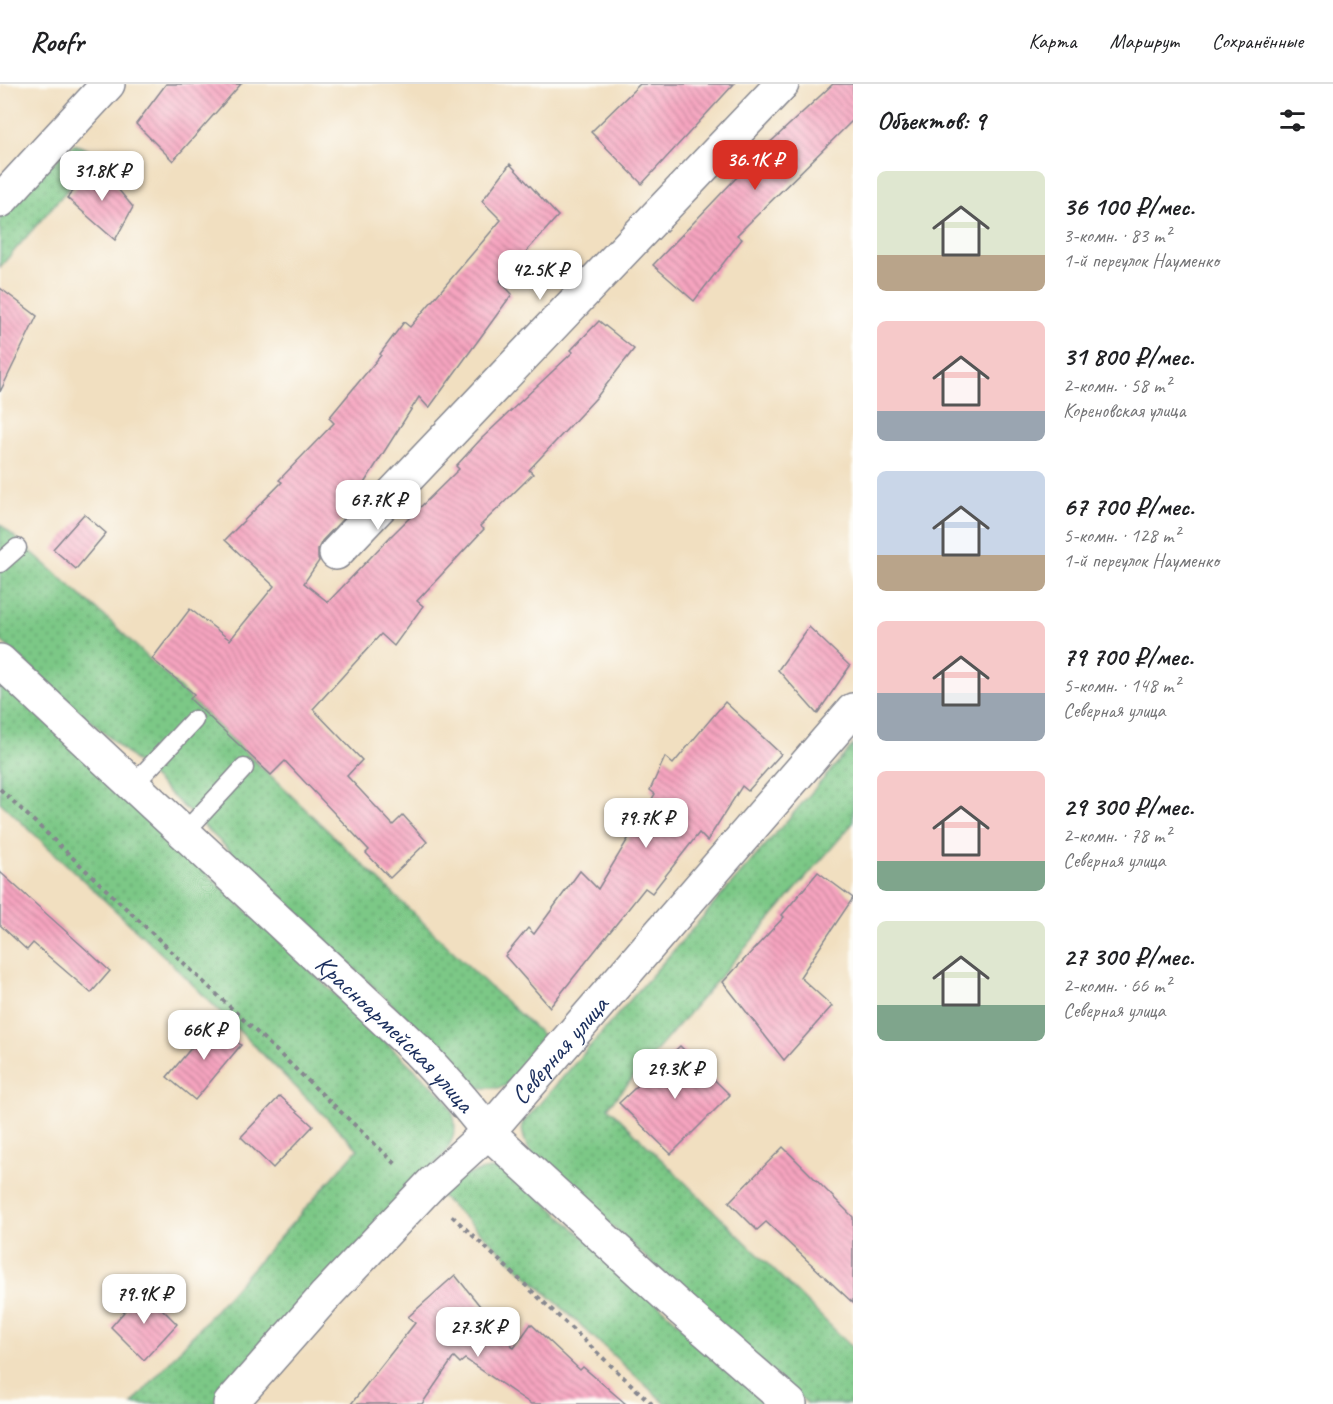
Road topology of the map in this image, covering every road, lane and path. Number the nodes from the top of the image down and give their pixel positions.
1 (108, 84) edge
2 (782, 84) edge
3 (0, 201) edge
4 (17, 548) dead end
5 (336, 553) dead end
6 (0, 563) edge
7 (0, 661) edge
8 (853, 710) edge
9 (194, 720) dead end
10 (244, 768) dead end
11 (133, 785) junction
12 (0, 789) edge
13 (184, 833) junction
14 (488, 1132) junction
15 (425, 1191) junction
16 (230, 1404) edge
17 (652, 1404) edge
18 (790, 1404) edge

1 - 3 street
2 - 5 street
4 - 6 lane
7 - 11 street, Красноармейская улица
8 - 14 street, Северная улица
9 - 11 lane
10 - 13 lane
11 - 13 street, Красноармейская улица
12 - 15 path
13 - 14 street, Красноармейская улица
14 - 15 street, Северная улица
14 - 18 street, Красноармейская улица
15 - 16 street, Северная улица
15 - 17 path

